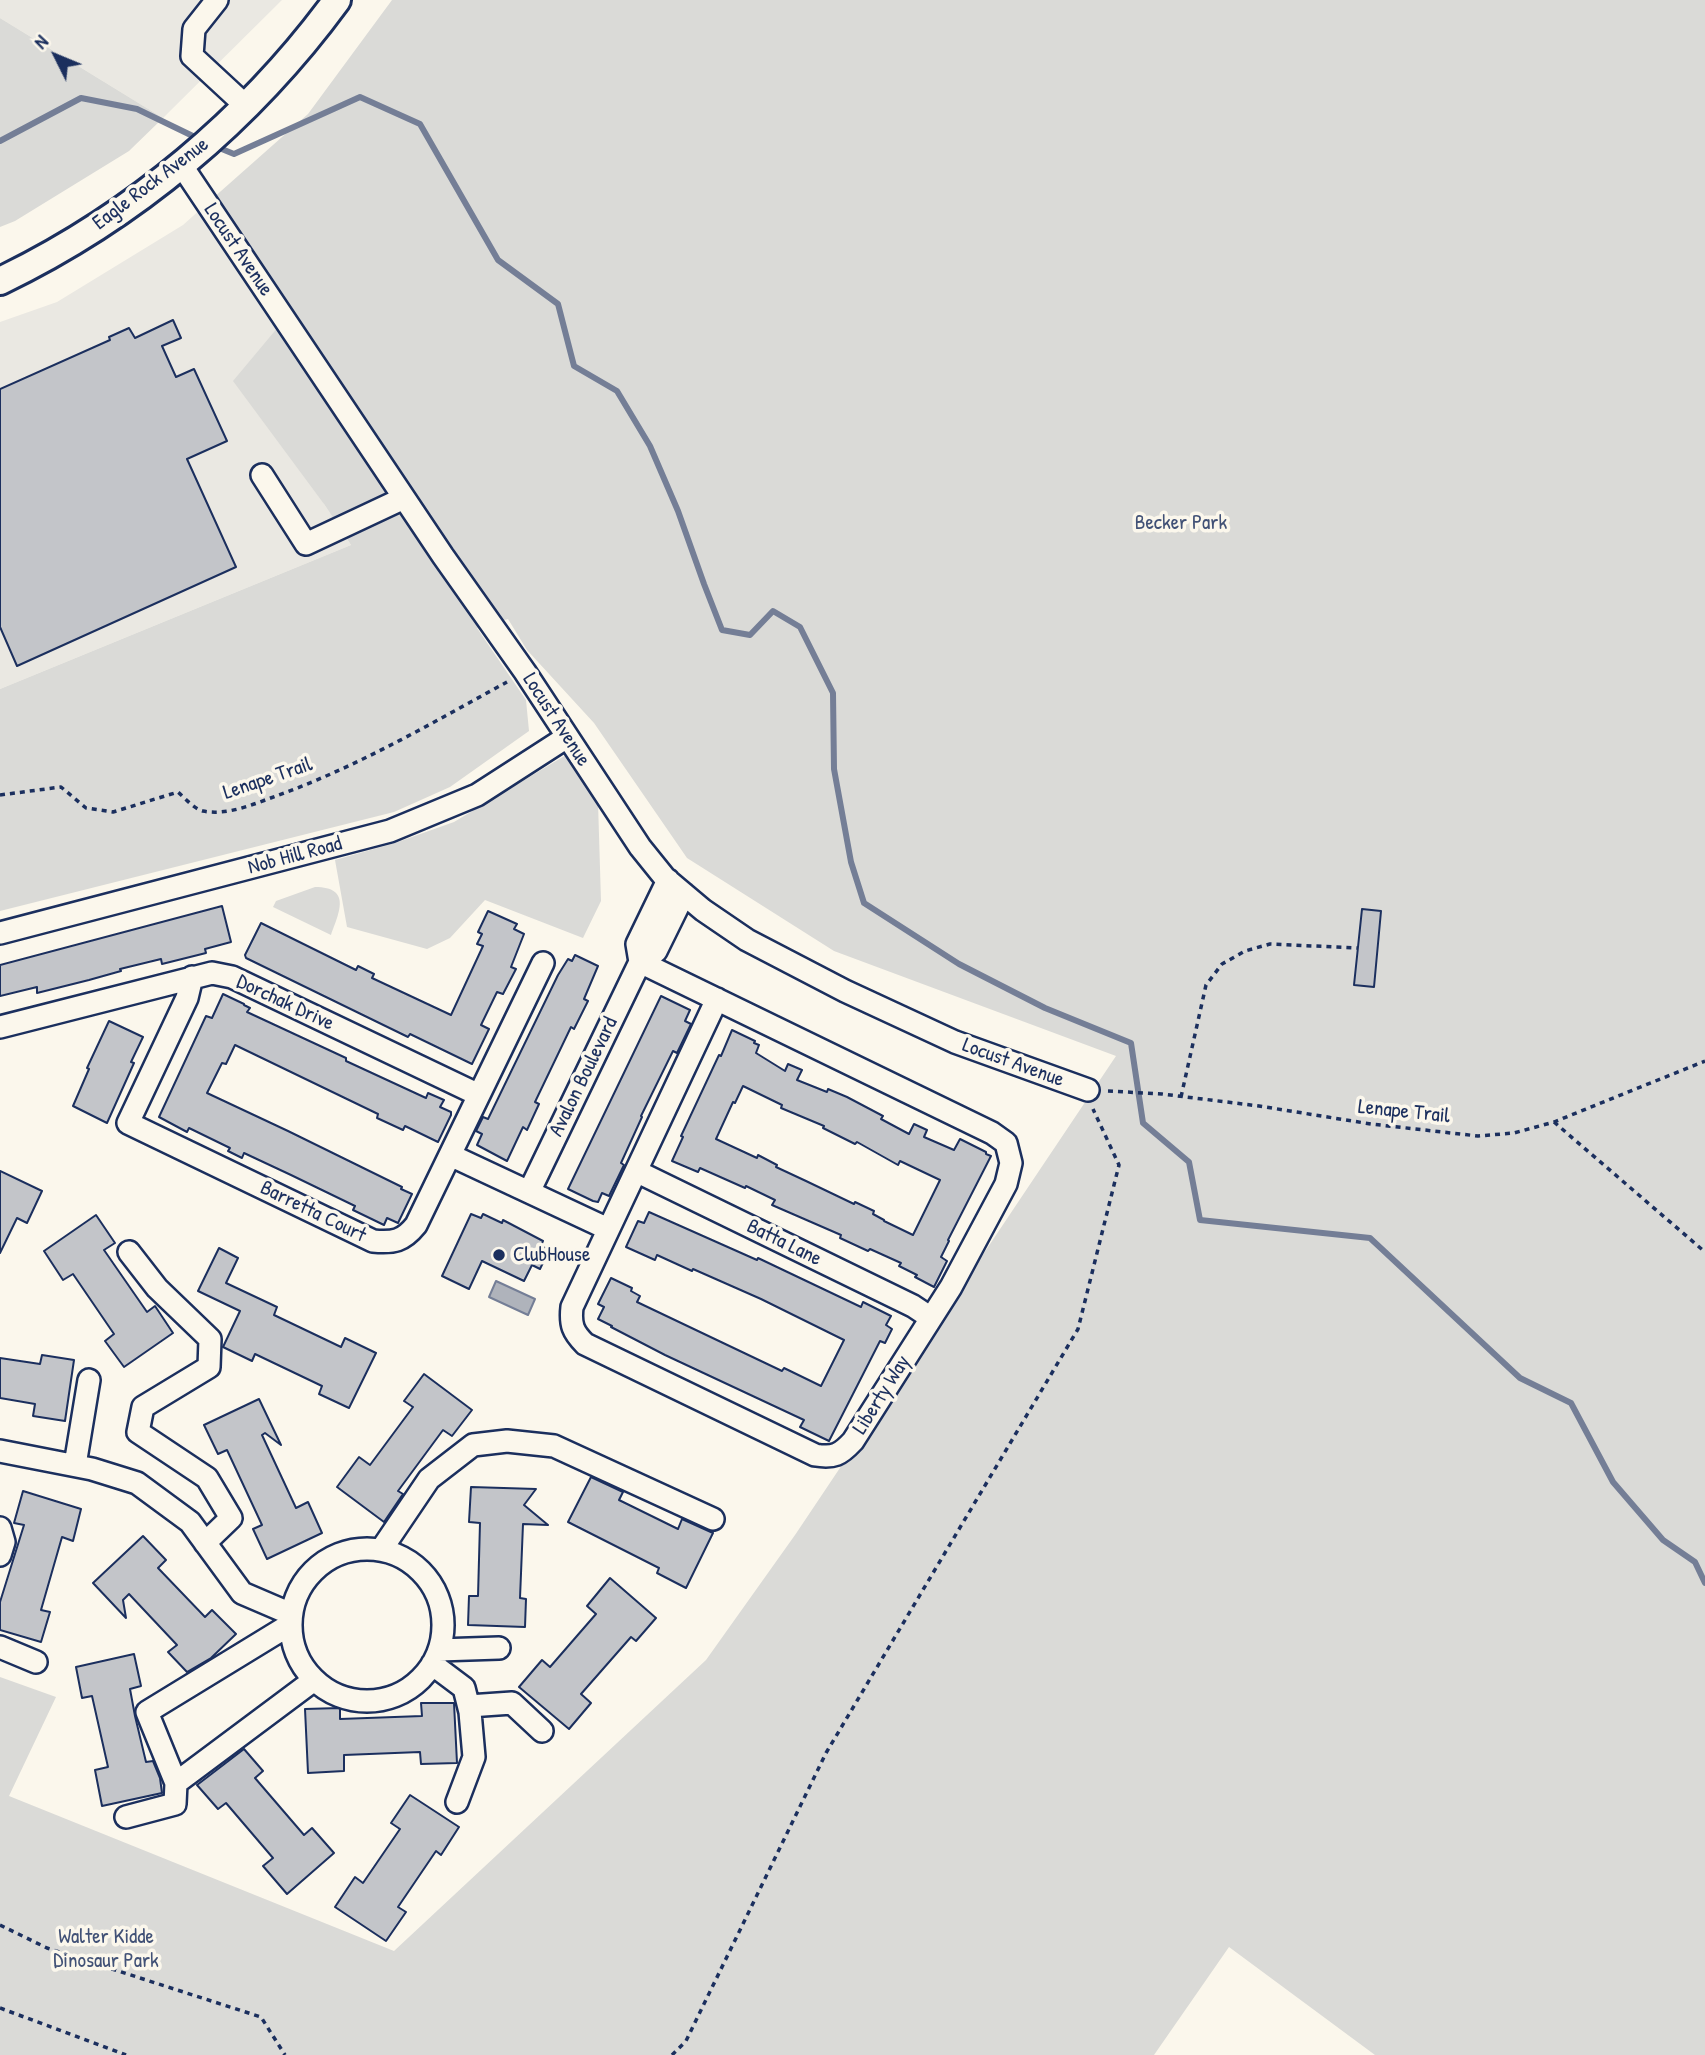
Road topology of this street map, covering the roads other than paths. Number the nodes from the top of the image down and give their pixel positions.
1 (217, 0) edge
2 (337, 0) edge
3 (246, 106) junction
4 (190, 160) junction
5 (0, 281) edge
6 (262, 475) dead end
7 (404, 498) junction
8 (567, 737) junction
9 (676, 887) junction
10 (2, 932) edge
11 (640, 962) junction
12 (543, 963) dead end
13 (192, 977) junction
14 (717, 999) junction
15 (0, 1027) edge
16 (1086, 1089) road end
17 (479, 1095) junction
18 (450, 1155) junction
19 (636, 1171) junction
20 (529, 1192) junction
21 (608, 1230) junction
22 (129, 1252) dead end
23 (931, 1318) junction
24 (89, 1381) dead end
25 (0, 1451) edge
26 (75, 1465) junction
27 (713, 1519) dead end
28 (0, 1528) edge
29 (205, 1543) junction
30 (382, 1550) junction
31 (0, 1555) edge
32 (291, 1619) junction
33 (0, 1647) edge
34 (499, 1648) dead end
35 (435, 1657) junction
36 (36, 1662) dead end
37 (314, 1680) junction
38 (469, 1706) junction
39 (542, 1731) dead end
40 (176, 1783) junction
41 (457, 1802) dead end
42 (126, 1817) dead end

1 - 3 street
2 - 3 main road, Eagle Rock Avenue
3 - 4 main road, Eagle Rock Avenue
4 - 5 main road, Eagle Rock Avenue
4 - 7 street, Locust Avenue
6 - 7 street
7 - 8 street, Locust Avenue
8 - 9 street, Locust Avenue
8 - 10 street, Nob Hill Road
9 - 11 street, Avalon Boulevard
9 - 16 street, Locust Avenue
11 - 14 street, Liberty Way
11 - 20 street, Avalon Boulevard
12 - 17 street, Barretta Court
13 - 15 street, Dorchak Drive
13 - 17 street, Dorchak Drive
13 - 18 street, Barretta Court
14 - 19 street, Liberty Way
14 - 23 street, Liberty Way
17 - 18 street, Barretta Court
18 - 20 street
19 - 21 street, Liberty Way
19 - 23 street, Batta Lane
20 - 21 street
21 - 23 street, Liberty Way
22 - 29 street
24 - 26 street
25 - 26 street
26 - 29 street
27 - 30 street
28 - 31 street
29 - 32 street
30 - 32 street
30 - 35 street
32 - 37 street
32 - 40 street
33 - 36 street
34 - 35 street
35 - 37 street
35 - 38 street
37 - 40 street
38 - 39 street
38 - 41 street
40 - 42 street

